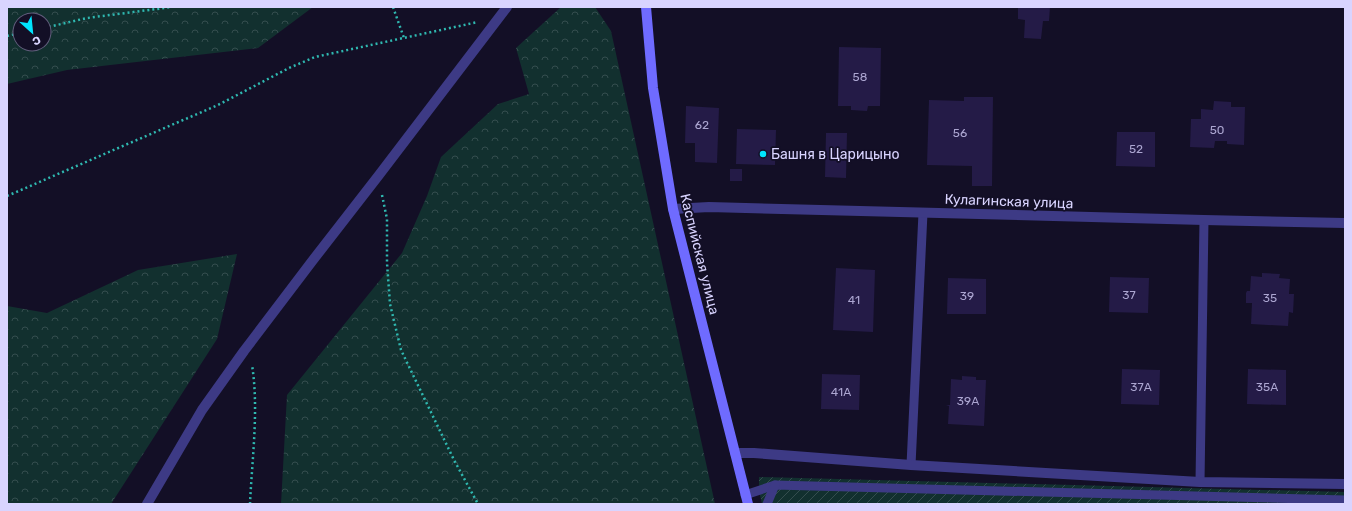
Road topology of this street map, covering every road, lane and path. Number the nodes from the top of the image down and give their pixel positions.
1 (172, 7) edge
2 (393, 7) edge
3 (507, 7) edge
4 (646, 7) edge
5 (500, 17) junction
6 (52, 26) edge
7 (404, 38) junction
8 (379, 175) junction
9 (7, 196) edge
10 (673, 209) junction
11 (923, 213) junction
12 (1204, 220) junction
13 (1345, 223) edge
14 (244, 351) junction
15 (735, 453) junction
16 (911, 465) junction
17 (1200, 482) junction
18 (1345, 484) edge
19 (775, 485) junction
20 (746, 500) edge
21 (1345, 500) edge
22 (147, 504) edge
23 (250, 504) edge
24 (478, 504) edge
25 (767, 504) edge

1 - 6 path
2 - 7 path
3 - 5 street
4 - 10 street, Каспийская улица
5 - 7 path
5 - 8 street
7 - 9 path
8 - 14 street
8 - 24 path
10 - 11 street, Кулагинская улица
10 - 15 street, Каспийская улица
11 - 12 street, Кулагинская улица
11 - 16 lane
12 - 13 street, Кулагинская улица
12 - 17 lane
14 - 22 street
14 - 23 path
15 - 16 street
15 - 20 street, Каспийская улица
16 - 17 street
17 - 18 street
19 - 20 lane
19 - 21 lane
19 - 25 lane

